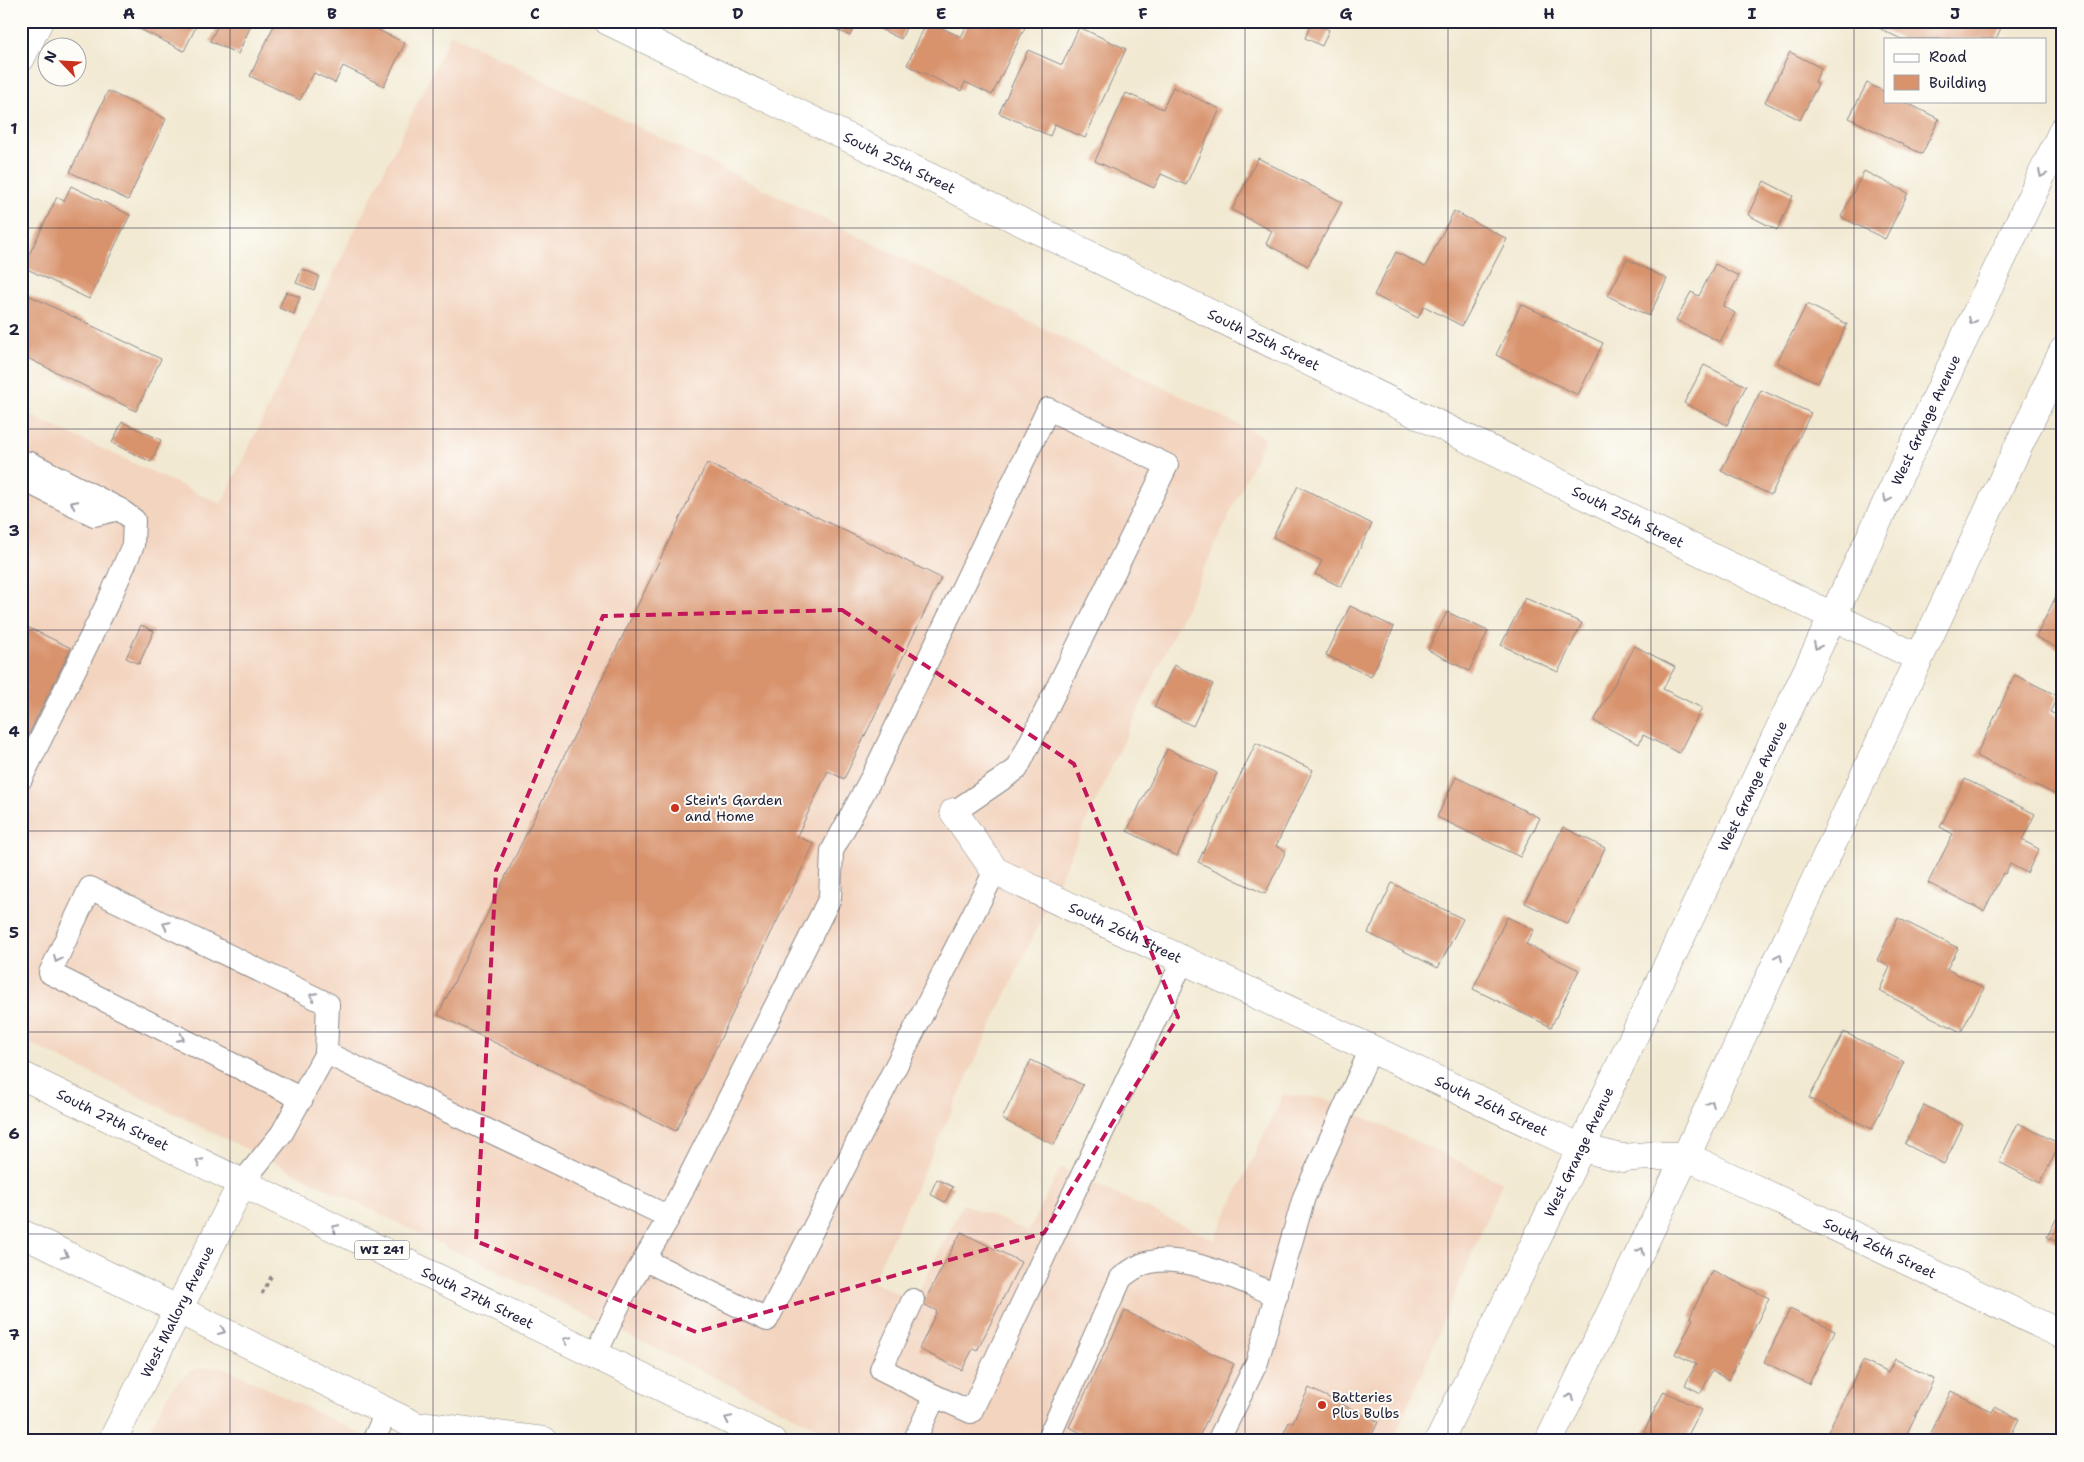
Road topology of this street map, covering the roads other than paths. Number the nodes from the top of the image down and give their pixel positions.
1 (39, 21) edge
2 (608, 21) edge
3 (21, 58) edge
4 (2063, 130) edge
5 (2063, 351) edge
6 (21, 462) edge
7 (21, 482) edge
8 (119, 509) junction
9 (1832, 615) junction
10 (1919, 658) junction
11 (21, 779) edge
12 (954, 812) joint
13 (995, 871) junction
14 (1183, 960) junction
15 (1371, 1049) junction
16 (326, 1053) junction
17 (21, 1075) edge
18 (302, 1099) junction
19 (1581, 1148) junction
20 (1686, 1156) junction
21 (242, 1183) junction
22 (669, 1217) junction
23 (21, 1233) edge
24 (645, 1260) junction
25 (1277, 1295) junction
26 (913, 1300) dead end
27 (178, 1310) junction
28 (2063, 1335) edge
29 (596, 1354) junction
30 (936, 1396) junction
31 (387, 1411) junction
32 (414, 1424) junction
33 (112, 1441) edge
34 (373, 1441) edge
35 (447, 1441) edge
36 (544, 1441) edge
37 (772, 1441) edge
38 (914, 1441) edge
39 (1047, 1441) edge
40 (1218, 1441) edge
41 (1439, 1441) edge
42 (1549, 1441) edge

1 - 3 street
2 - 9 street, South 25th Street
4 -> 9 street, West Grange Avenue
5 - 10 street
6 - 8 lane
8 -> 7 lane
8 - 11 lane
9 - 10 street, South 25th Street
9 -> 19 street, West Grange Avenue
20 -> 10 street
12 - 13 street, South 26th Street
12 - 22 lane
13 - 14 street, South 26th Street
13 - 24 lane
14 - 15 street, South 26th Street
14 - 30 lane
15 - 19 street, South 26th Street
15 - 25 lane
16 - 18 lane
16 -> 18 lane
16 - 22 lane
21 -> 17 street, South 27th Street / WI 241
18 - 21 lane
19 - 20 street, South 26th Street
19 - 41 street, West Grange Avenue
20 - 28 street, South 26th Street
42 -> 20 street
21 - 27 street, West Mallory Avenue
29 -> 21 street, South 27th Street / WI 241
22 - 24 lane
23 -> 27 street
24 - 29 lane
25 - 39 lane
25 - 40 lane
26 - 30 lane
27 -> 31 street
27 - 33 street, West Mallory Avenue
37 -> 29 street, South 27th Street / WI 241
30 - 38 lane
31 - 32 street
31 - 34 lane
32 - 35 street
32 - 36 street

